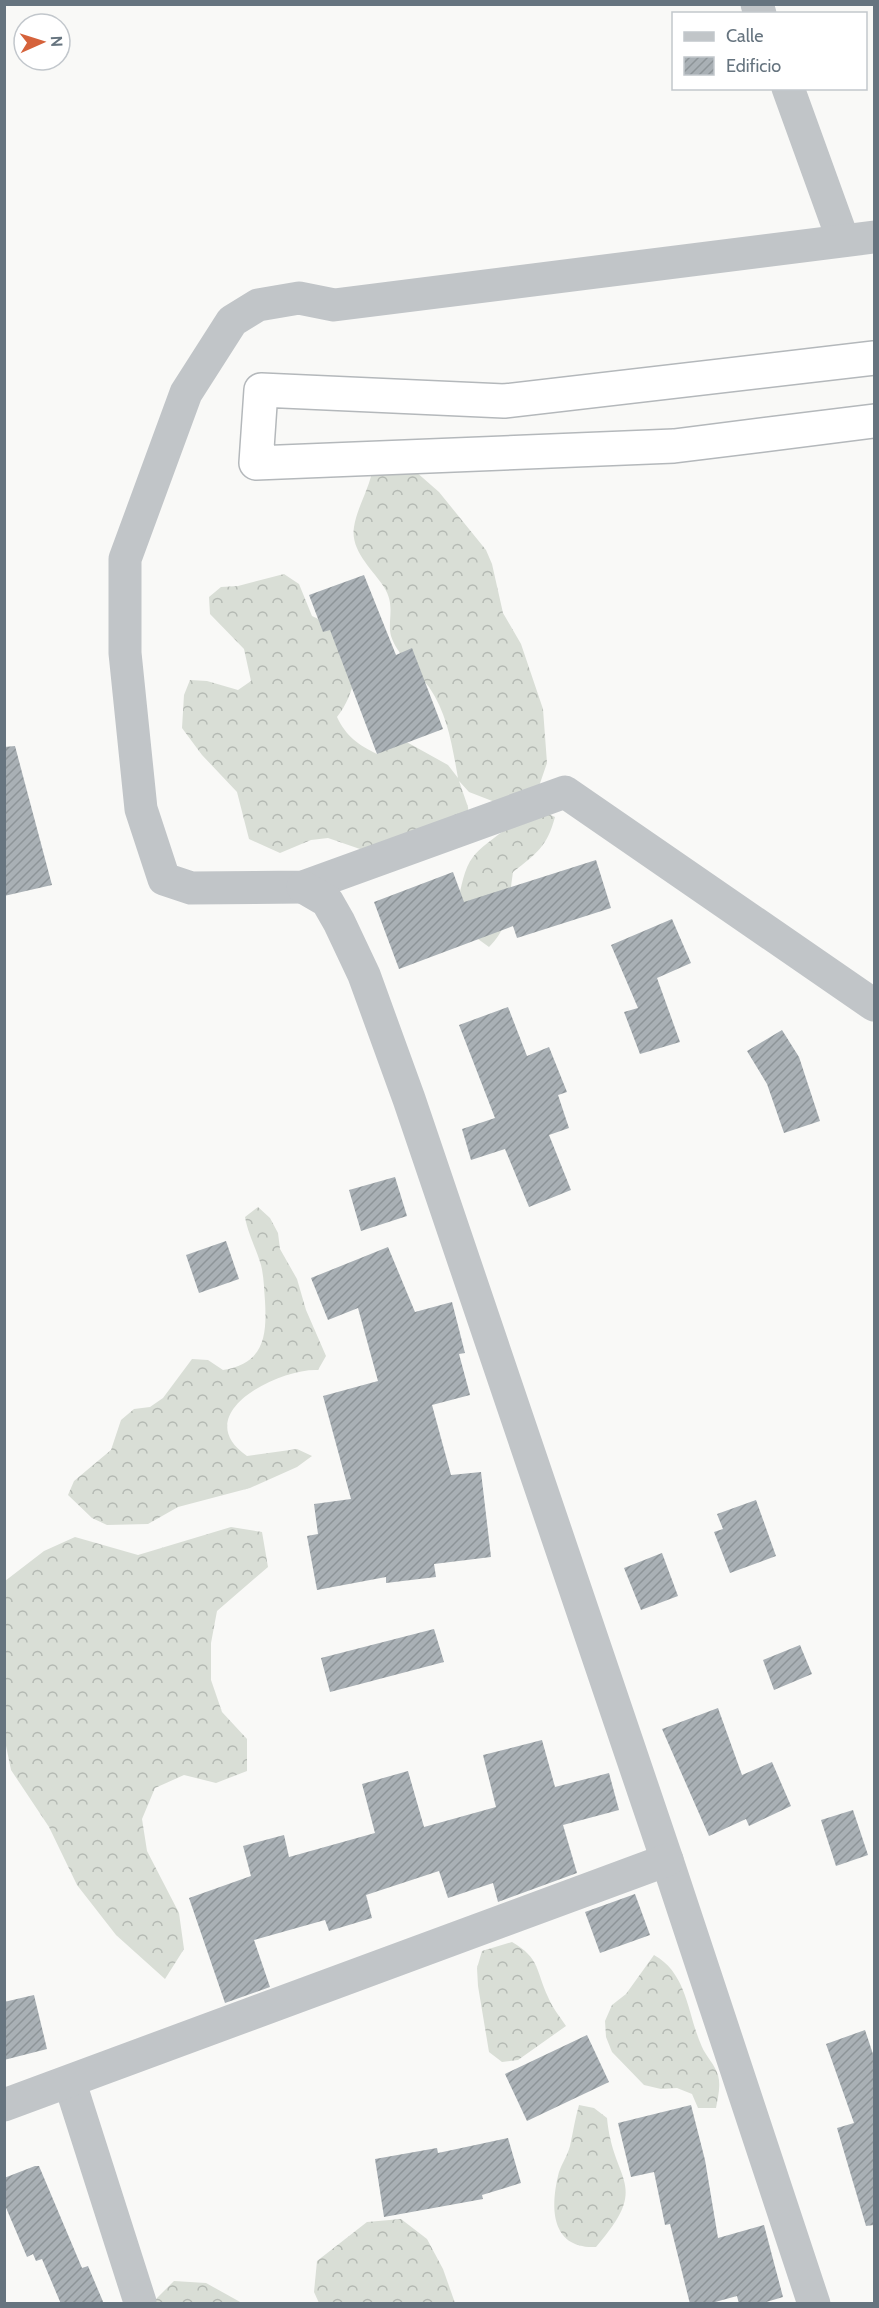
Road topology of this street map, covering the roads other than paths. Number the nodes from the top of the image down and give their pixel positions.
1 (789, 90) edge
2 (859, 238) edge
3 (874, 358) edge
4 (874, 421) edge
5 (303, 886) junction
6 (874, 1005) edge
7 (667, 1860) junction
8 (70, 2083) junction
9 (4, 2105) edge
10 (140, 2302) dead end
11 (814, 2304) edge

1 - 2 street
2 - 5 street
3 - 4 highway
5 - 6 street
5 - 7 street
7 - 8 street
7 - 11 street
8 - 9 street
8 - 10 street

